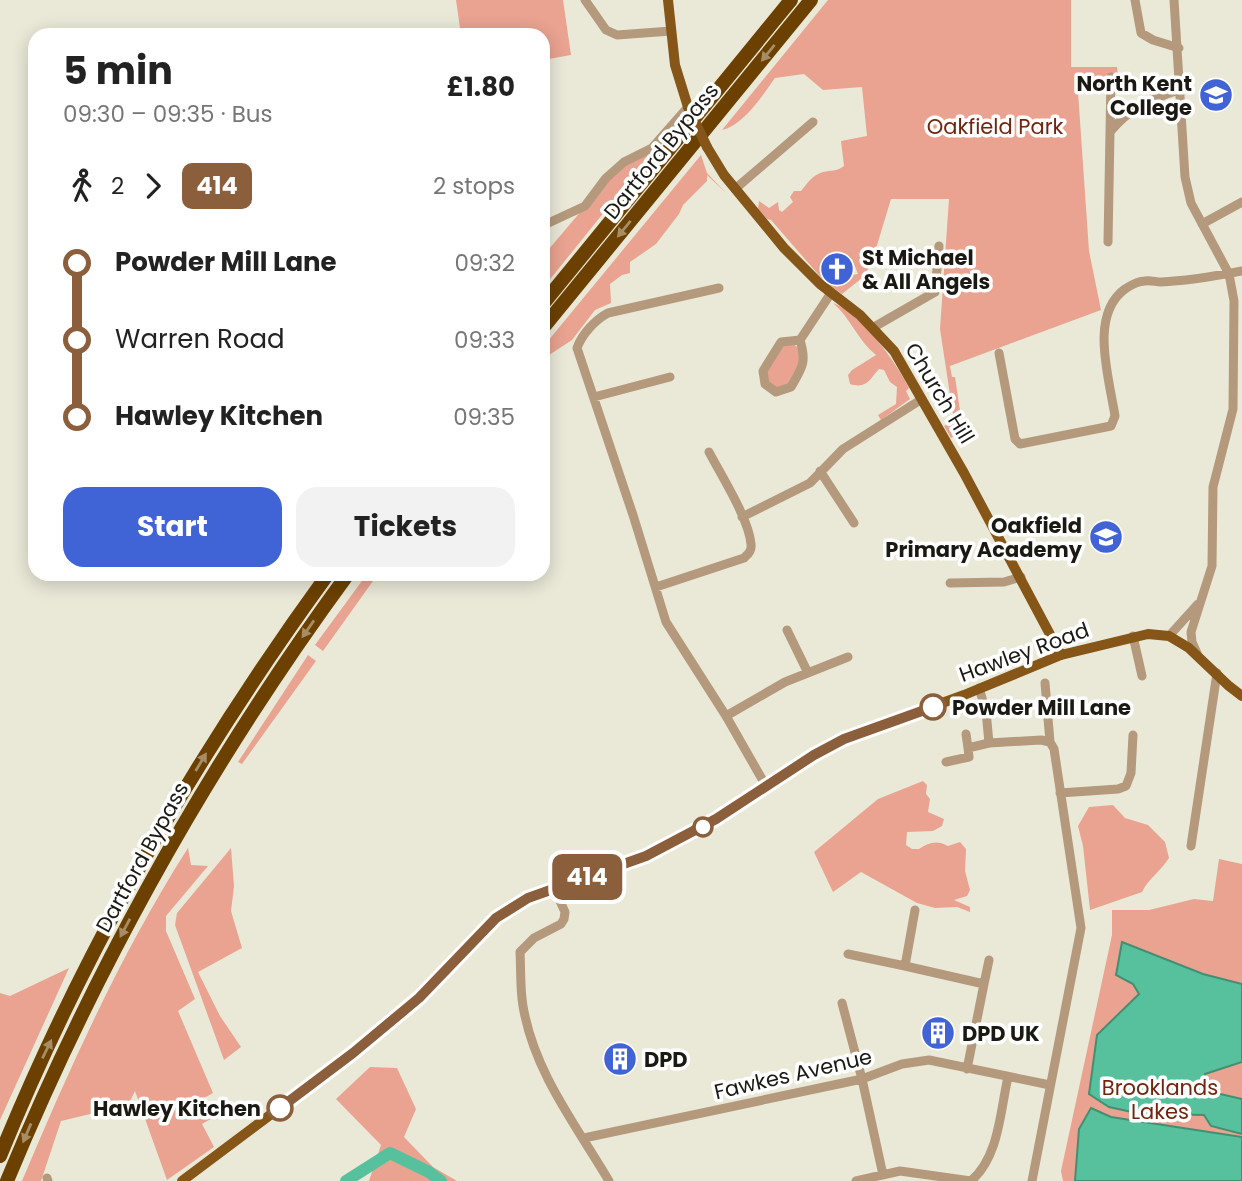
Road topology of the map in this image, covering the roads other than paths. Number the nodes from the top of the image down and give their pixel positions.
1 (585, 0) edge
2 (668, 0) edge
3 (791, 0) edge
4 (811, 0) edge
5 (1135, 0) edge
6 (1174, 0) edge
7 (671, 31) junction
8 (1179, 48) junction
9 (1111, 78) dead end
10 (1181, 89) junction
11 (688, 107) junction
12 (813, 122) dead end
13 (1110, 132) junction
14 (735, 188) junction
15 (1242, 202) edge
16 (550, 222) edge
17 (1202, 224) junction
18 (1108, 242) dead end
19 (939, 246) dead end
20 (1242, 271) edge
21 (1229, 274) junction
22 (719, 288) dead end
23 (831, 293) junction
24 (550, 295) edge
25 (550, 319) edge
26 (873, 327) junction
27 (800, 340) junction
28 (999, 353) dead end
29 (670, 377) dead end
30 (594, 397) junction
31 (922, 400) junction
32 (1237, 414) edge
33 (709, 452) dead end
34 (820, 471) junction
35 (742, 517) junction
36 (854, 523) dead end
37 (1021, 577) junction
38 (323, 581) edge
39 (343, 581) edge
40 (950, 583) dead end
41 (656, 587) junction
42 (1202, 601) junction
43 (787, 631) dead end
44 (1133, 636) junction
45 (1174, 639) junction
46 (1061, 655) junction
47 (1198, 655) junction
48 (848, 657) dead end
49 (808, 673) junction
50 (1217, 673) junction
51 (1142, 676) dead end
52 (1045, 683) dead end
53 (979, 688) junction
54 (1242, 696) edge
55 (726, 716) junction
56 (967, 734) dead end
57 (1133, 735) dead end
58 (989, 743) junction
59 (1050, 743) junction
60 (968, 748) junction
61 (946, 762) dead end
62 (766, 786) junction
63 (1060, 793) junction
64 (1191, 846) dead end
65 (554, 888) junction
66 (915, 910) dead end
67 (848, 954) dead end
68 (989, 960) dead end
69 (905, 965) junction
70 (984, 984) junction
71 (842, 1003) dead end
72 (967, 1069) junction
73 (1008, 1077) junction
74 (862, 1079) junction
75 (1050, 1085) junction
76 (584, 1138) junction
77 (0, 1156) edge
78 (888, 1177) edge
79 (7, 1181) edge
80 (182, 1181) edge
81 (609, 1181) edge
82 (856, 1181) edge
83 (971, 1181) edge
84 (1032, 1181) edge

1 - 7 street
2 - 7 main road, Church Hill
3 - 24 highway, Dartford Bypass
4 -> 25 highway, Dartford Bypass
5 - 8 street
6 - 8 street
7 - 11 main road, Church Hill
8 - 10 street
9 - 13 street
10 - 13 street
10 - 17 street
11 - 14 main road, Church Hill, bridge
11 - 16 street
12 - 14 street
13 - 18 street
14 - 23 main road, Church Hill
15 - 17 street
17 - 21 street
19 - 26 street
20 - 21 street
21 - 28 street
21 - 32 street
22 - 30 street
23 - 26 main road, Church Hill
23 - 27 street
26 - 31 main road, Church Hill
27 - 27 street
29 - 30 street
30 - 41 street
31 - 34 street
31 - 37 main road, Church Hill
32 - 42 street
33 - 35 street
34 - 35 street
34 - 36 street
35 - 41 street
37 - 40 street
37 - 46 main road, Church Hill
77 -> 38 highway, Dartford Bypass
39 -> 79 highway, Dartford Bypass
41 - 55 street
42 - 45 street
42 - 47 street
43 - 49 street
44 - 45 main road, Hawley Road
44 - 46 main road, Hawley Road
44 - 51 street
45 - 47 main road
46 - 53 main road, Hawley Road
47 - 50 main road
48 - 49 street
49 - 55 street
50 - 54 main road
50 - 64 street
52 - 59 street
53 - 58 street
53 - 62 main road, Hawley Road
55 - 62 street
56 - 60 street
57 - 63 street
58 - 59 street
58 - 60 street
59 - 63 street
60 - 61 street
62 - 65 main road, Hawley Road
63 - 75 street
65 - 76 street
65 - 80 main road, Hawley Road
66 - 69 street
67 - 69 street
68 - 70 street
69 - 70 street
70 - 72 street
71 - 74 street
72 - 73 street, Fawkes Avenue
72 - 74 street, Fawkes Avenue
73 - 75 street, Fawkes Avenue
73 - 83 street
74 - 76 street, Fawkes Avenue
74 - 78 street
75 - 84 street
76 - 81 street
78 - 82 street
78 - 83 street

